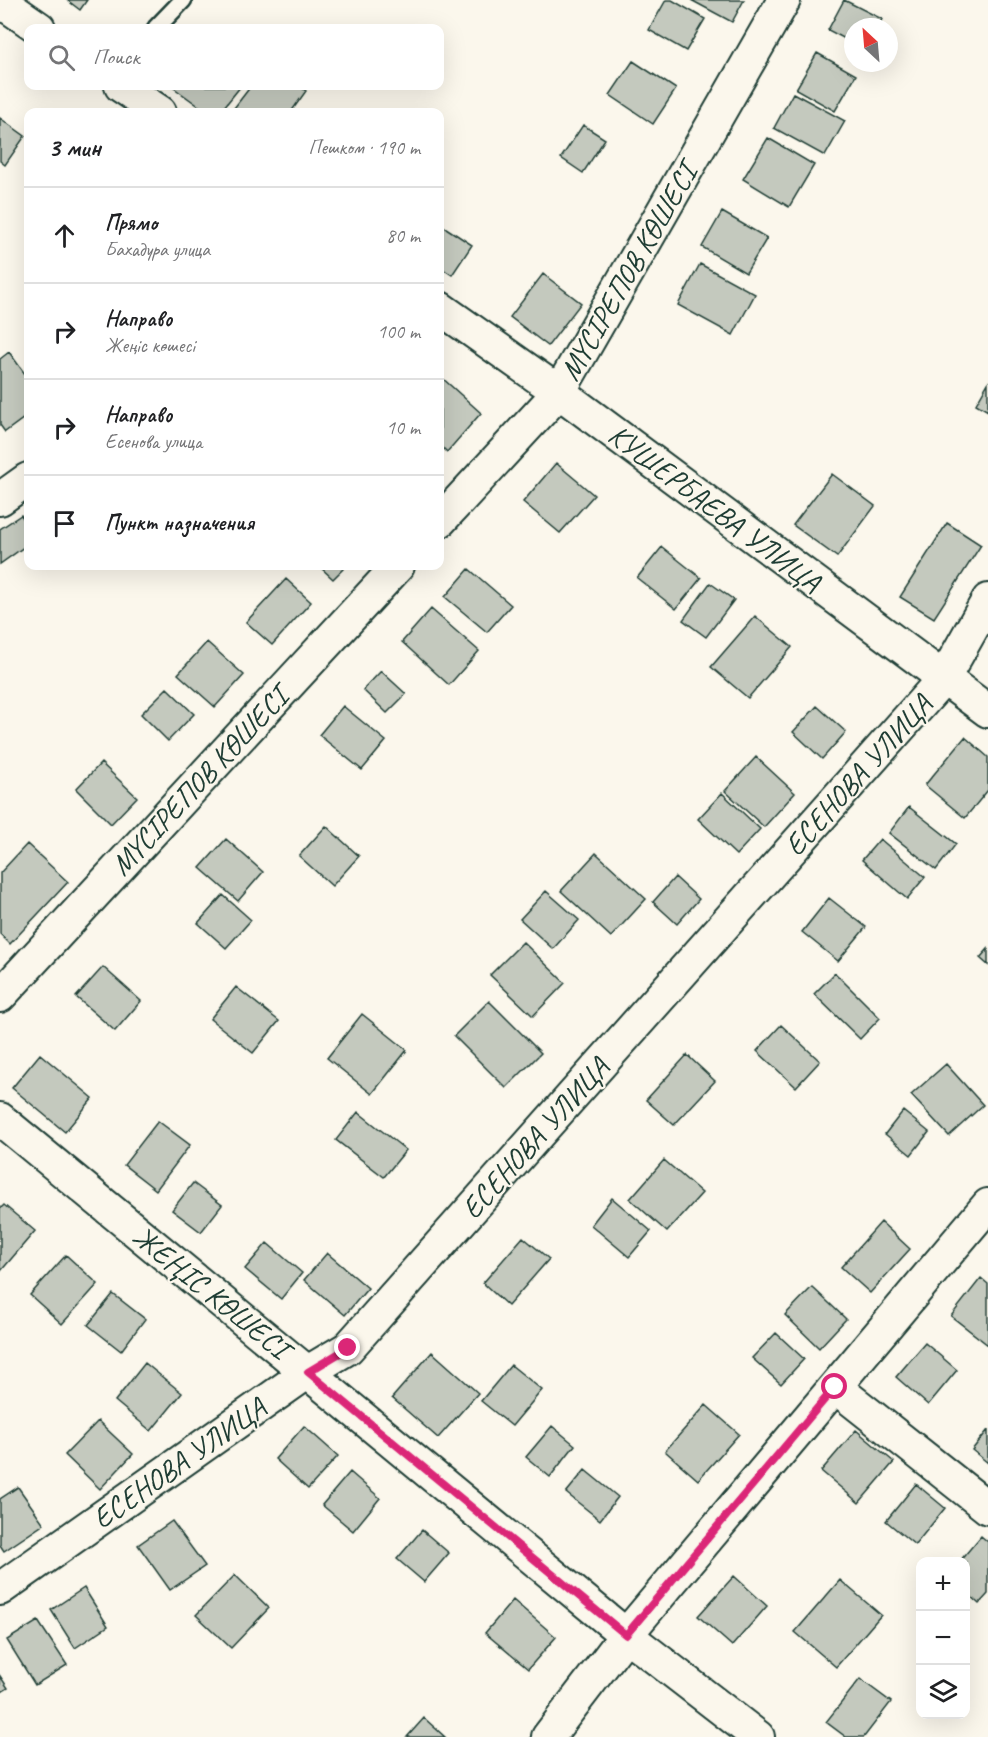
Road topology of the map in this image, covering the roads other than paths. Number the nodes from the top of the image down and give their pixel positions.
1 (183, 0) edge
2 (784, 0) edge
3 (0, 1) edge
4 (33, 24) edge
5 (160, 24) edge
6 (127, 90) edge
7 (153, 108) edge
8 (444, 311) edge
9 (559, 392) junction
10 (24, 482) edge
11 (0, 499) edge
12 (444, 517) edge
13 (394, 570) edge
14 (988, 600) edge
15 (944, 678) junction
16 (988, 711) edge
17 (0, 996) edge
18 (0, 1119) edge
19 (988, 1205) edge
20 (308, 1372) junction
21 (835, 1387) junction
22 (988, 1508) edge
23 (0, 1589) edge
24 (626, 1635) junction
25 (548, 1737) edge
26 (758, 1737) edge

1 - 5 lane
2 - 9 street, МҮСІРЕПОВ КӨШЕСІ
3 - 4 street
6 - 7 street
8 - 9 street, КУШЕРБАЕВА УЛИЦА
9 - 12 street, МҮСІРЕПОВ КӨШЕСІ
9 - 15 street, КУШЕРБАЕВА УЛИЦА
10 - 11 street
13 - 17 street, МҮСІРЕПОВ КӨШЕСІ
14 - 15 street, ЕСЕНОВА УЛИЦА
15 - 16 street, КУШЕРБАЕВА УЛИЦА
15 - 20 street, ЕСЕНОВА УЛИЦА
18 - 20 street, ЖЕҢІС КӨШЕСІ
19 - 21 street
20 - 23 street, ЕСЕНОВА УЛИЦА
20 - 24 street, ЖЕҢІС КӨШЕСІ
21 - 22 street
21 - 24 street
24 - 25 street
24 - 26 street, ЖЕҢІС КӨШЕСІ

